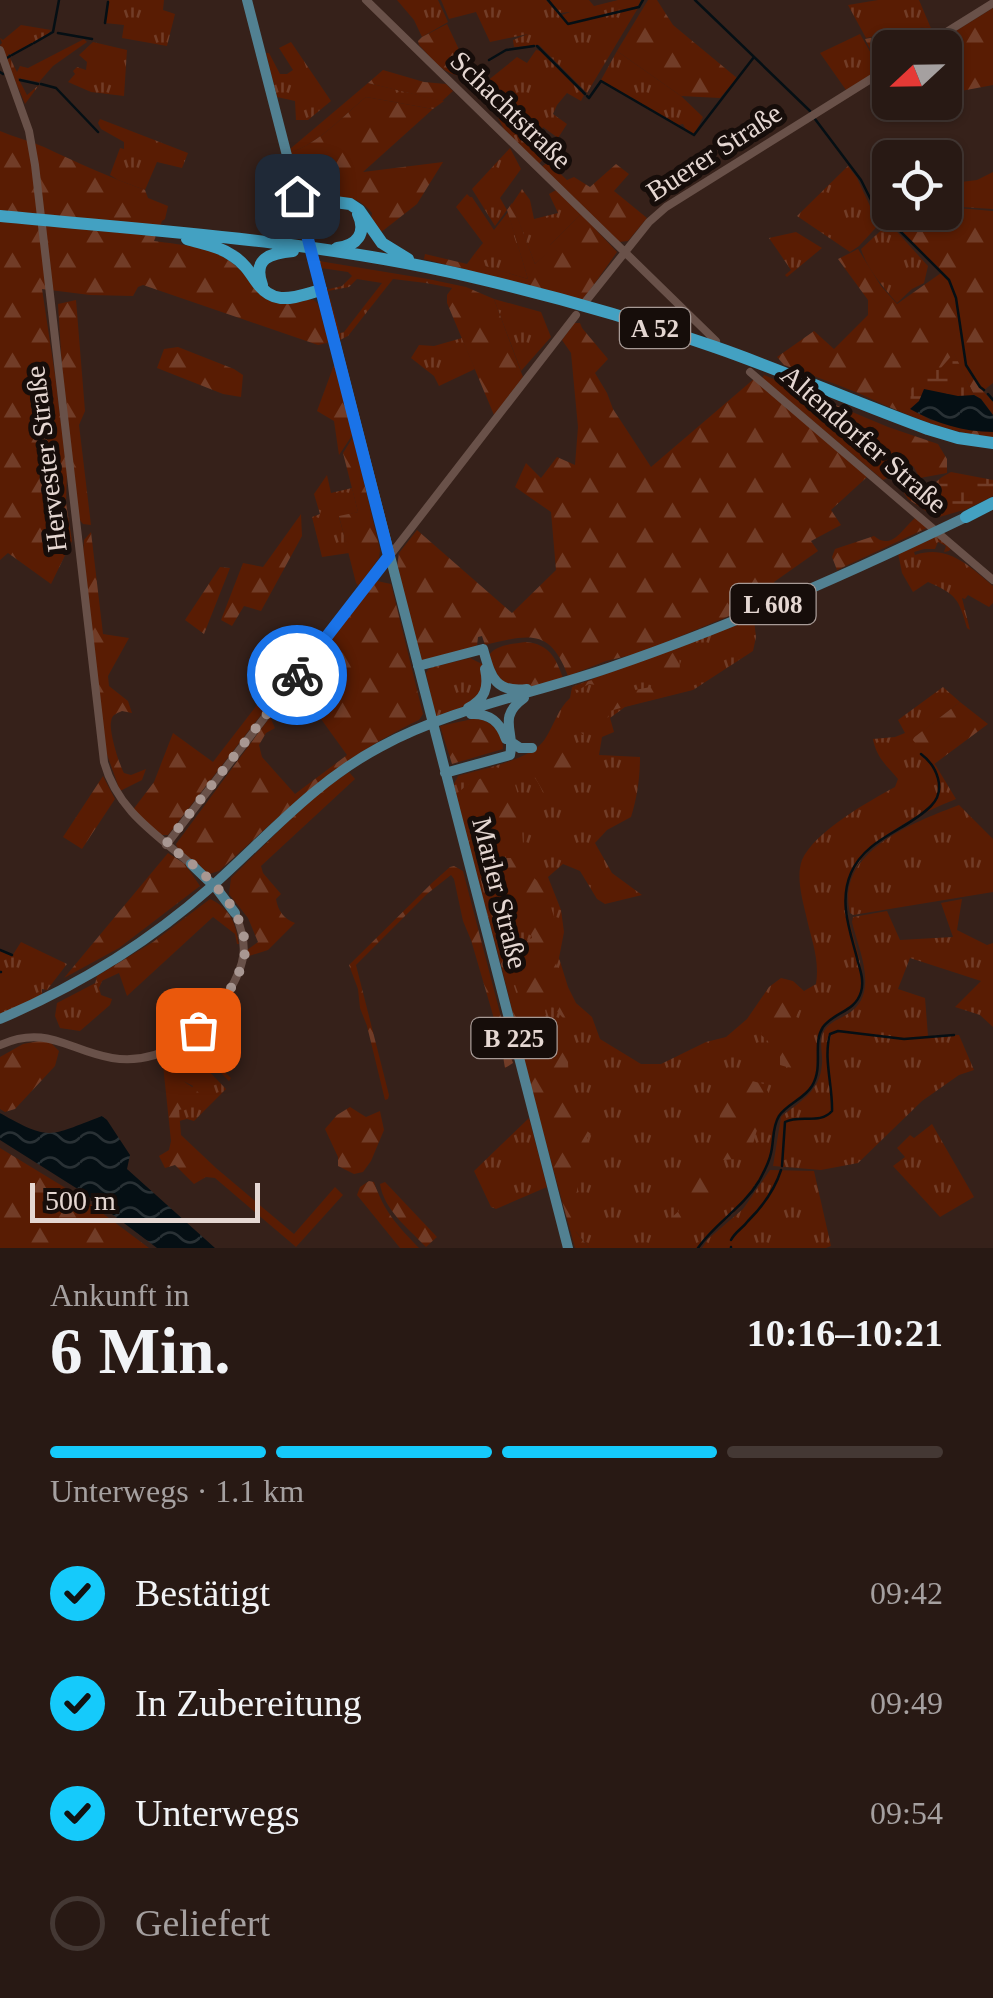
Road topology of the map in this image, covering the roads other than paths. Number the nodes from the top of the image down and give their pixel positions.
1 (247, 0) edge
2 (366, 0) edge
3 (993, 3) edge
4 (950, 30) edge
5 (0, 50) edge
6 (872, 78) edge
7 (301, 212) junction
8 (0, 219) edge
9 (185, 237) junction
10 (298, 249) junction
11 (325, 251) junction
12 (625, 253) junction
13 (433, 268) junction
14 (321, 288) junction
15 (586, 301) dead end
16 (576, 314) dead end
17 (716, 341) dead end
18 (750, 372) dead end
19 (993, 446) edge
20 (993, 504) edge
21 (966, 517) joint
22 (384, 536) junction
23 (400, 541) junction
24 (389, 556) junction
25 (378, 570) junction
26 (394, 573) junction
27 (993, 580) edge
28 (483, 649) junction
29 (466, 654) junction
30 (483, 662) junction
31 (433, 663) junction
32 (418, 666) junction
33 (557, 685) junction
34 (423, 686) junction
35 (445, 718) junction
36 (511, 742) junction
37 (532, 748) dead end
38 (510, 756) junction
39 (463, 768) junction
40 (445, 773) junction
41 (451, 796) junction
42 (166, 844) junction
43 (192, 864) joint
44 (227, 872) junction
45 (202, 876) junction
46 (216, 892) junction
47 (197, 899) junction
48 (235, 913) joint
49 (0, 1019) edge
50 (0, 1045) edge
51 (568, 1248) edge

1 - 7 main road, B 225
2 - 12 main road, Schachtstraße
3 - 4 main road
5 - 42 main road, Hervester Straße
6 - 12 main road, Buerer Straße
7 - 11 highway
7 - 13 highway
7 - 14 main road, B 225
8 - 9 highway, A 52
8 - 10 highway, A 52
9 - 10 highway, A 52
9 - 14 highway
10 - 11 highway, A 52
10 - 14 highway
11 - 13 highway, A 52
11 - 19 highway, A 52
12 - 15 main road, Buerer Straße
12 - 17 main road
13 - 19 highway, A 52
14 - 22 main road, B 225
16 - 23 main road
18 - 27 main road, Altendorfer Straße
20 - 21 highway
21 - 33 main road, L 608
22 - 23 main road
22 - 24 main road, B 225
23 - 24 main road
24 - 25 main road
24 - 26 main road, B 225
25 - 26 main road
25 - 42 main road
26 - 32 main road, B 225
28 - 29 main road
28 - 30 main road
28 - 33 main road
29 - 30 main road
29 - 31 main road
30 - 35 main road
31 - 32 main road
31 - 34 main road
32 - 34 main road, Marler Straße / B 225
33 - 35 main road, L 608
33 - 36 main road
34 - 40 main road, Marler Straße / B 225
35 - 38 main road
35 - 44 main road, L 608
36 - 37 main road
36 - 38 main road
38 - 39 main road
39 - 40 main road
39 - 41 main road
40 - 41 main road, Marler Straße / B 225
41 - 51 main road, Marler Straße / B 225
42 - 43 main road
43 - 45 main road
44 - 45 main road
44 - 46 main road, L 608
44 - 46 main road
45 - 46 main road
45 - 47 main road
46 - 47 main road, L 608
46 - 48 main road
47 - 49 main road, L 608
48 - 50 main road

